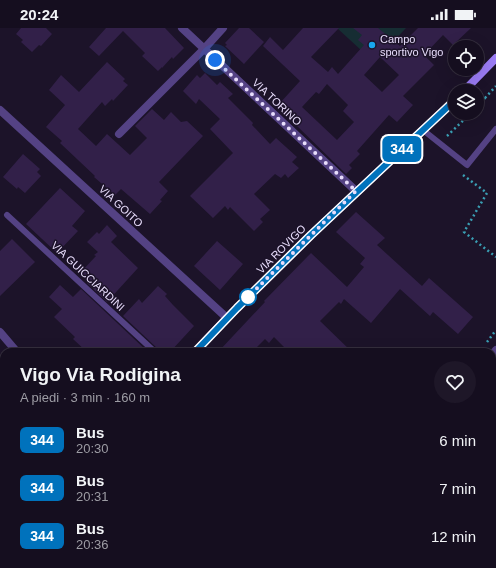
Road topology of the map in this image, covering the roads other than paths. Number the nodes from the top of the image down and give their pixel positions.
1 (182, 28) edge
2 (223, 28) edge
3 (204, 49) junction
4 (496, 58) edge
5 (471, 84) edge
6 (448, 107) edge
7 (0, 110) edge
8 (496, 129) edge
9 (423, 130) junction
10 (118, 134) dead end
11 (356, 191) junction
12 (7, 215) dead end
13 (227, 318) junction
14 (0, 332) edge
15 (14, 348) edge
16 (151, 348) edge
17 (199, 348) edge

1 - 3 street, VIA TORINO
2 - 3 street
3 - 10 street
3 - 11 street, VIA TORINO
4 - 5 main road
6 - 9 main road, VIA ROVIGO
7 - 13 street, VIA GOITO
8 - 9 lane
9 - 11 main road, VIA ROVIGO
11 - 13 main road, VIA ROVIGO
12 - 16 lane, VIA GUICCIARDINI
13 - 17 main road, VIA ROVIGO
14 - 15 street

